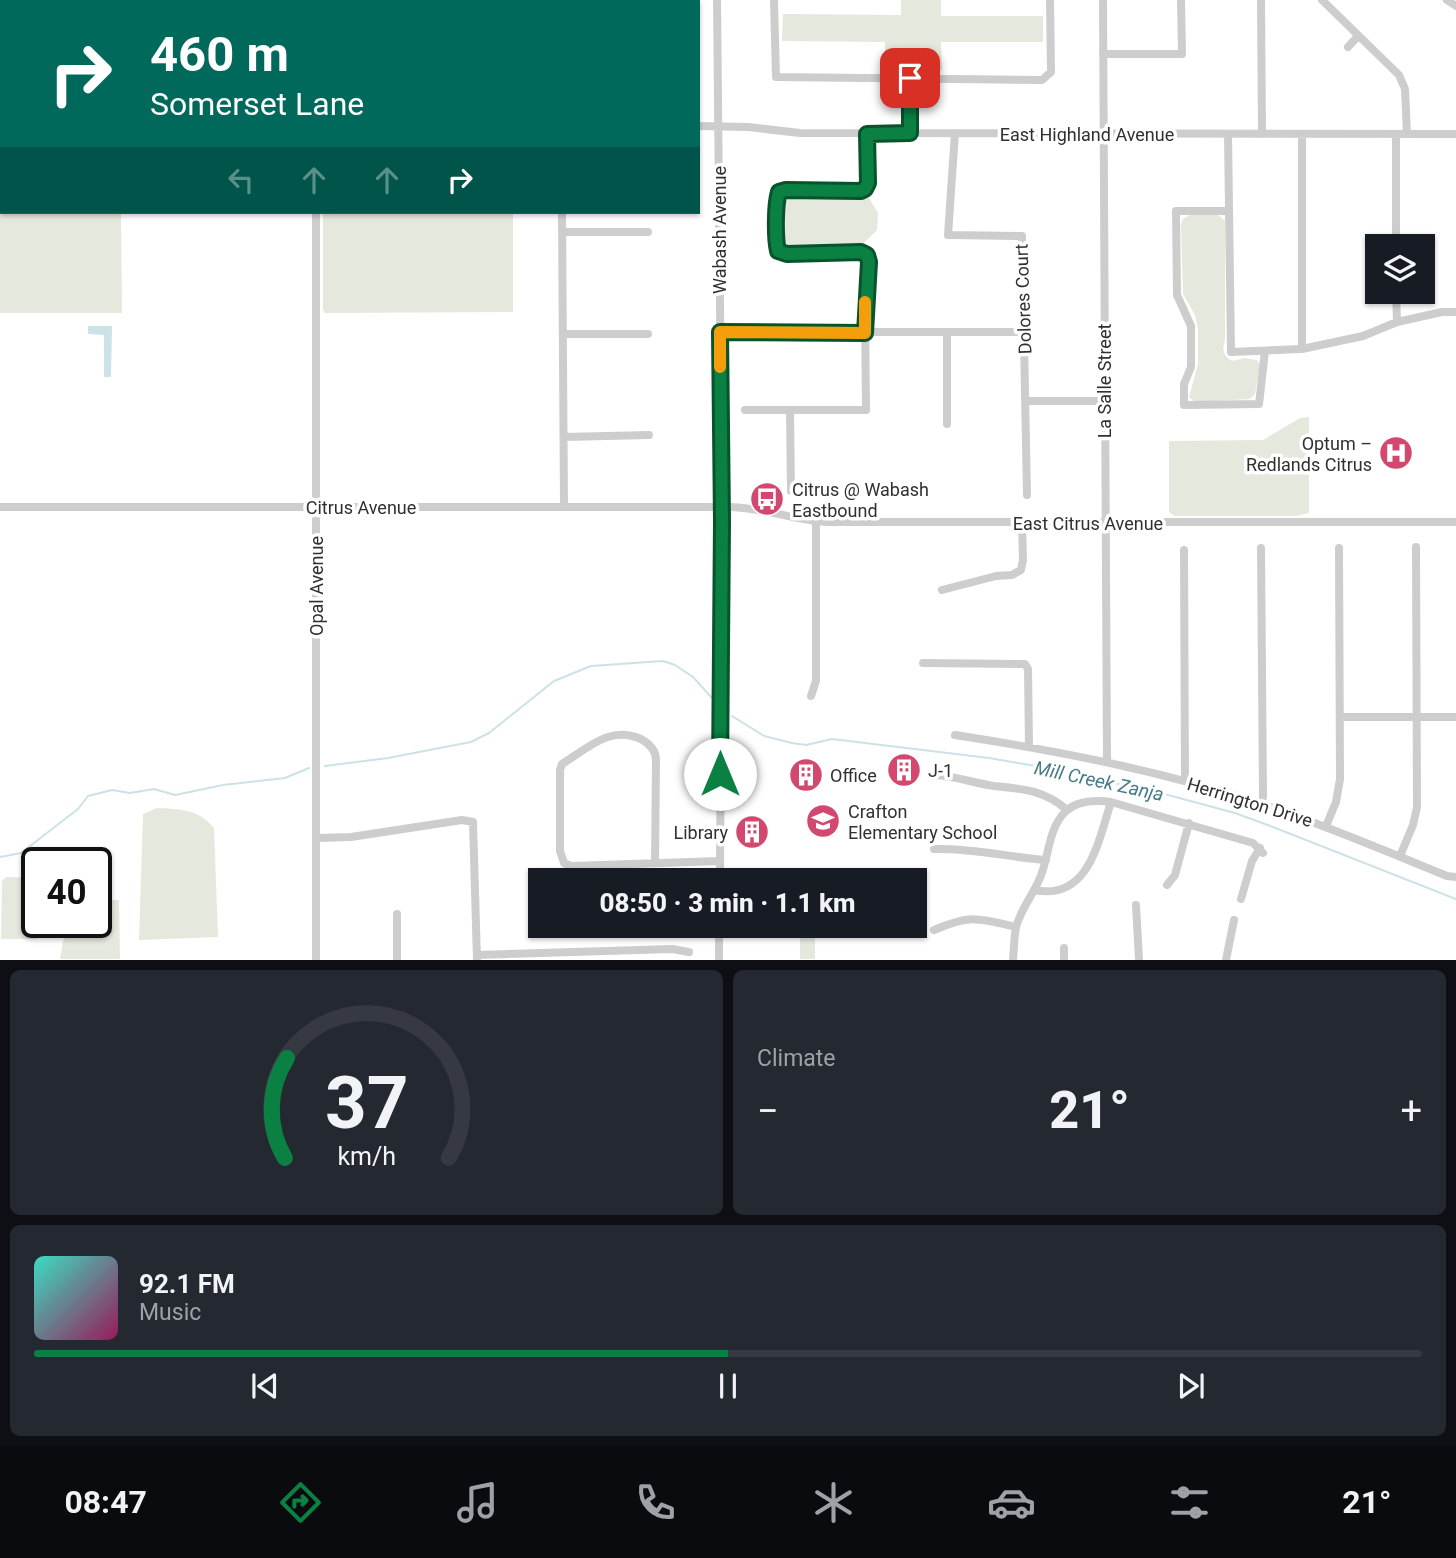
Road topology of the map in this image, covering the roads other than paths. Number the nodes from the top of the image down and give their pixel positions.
1 (717, 0) edge
2 (774, 0) edge
3 (1050, 0) edge
4 (1103, 0) edge
5 (1181, 0) edge
6 (1261, 0) edge
7 (1322, 0) edge
8 (1447, 0) edge
9 (1456, 6) edge
10 (1358, 36) junction
11 (1348, 47) dead end
12 (1103, 54) junction
13 (910, 78) junction
14 (700, 126) edge
15 (718, 127) junction
16 (910, 133) junction
17 (867, 134) junction
18 (955, 134) junction
19 (1104, 134) junction
20 (1228, 134) junction
21 (1262, 134) junction
22 (1302, 134) junction
23 (1396, 134) junction
24 (1406, 134) junction
25 (1456, 134) edge
26 (1229, 211) junction
27 (316, 214) edge
28 (562, 214) edge
29 (562, 232) junction
30 (648, 232) dead end
31 (1396, 234) edge
32 (1396, 304) edge
33 (1456, 312) edge
34 (1397, 322) junction
35 (720, 332) junction
36 (1025, 332) junction
37 (865, 333) junction
38 (947, 333) junction
39 (563, 334) junction
40 (648, 334) dead end
41 (1303, 349) junction
42 (1265, 351) junction
43 (1026, 401) junction
44 (1104, 401) junction
45 (745, 410) dead end
46 (790, 410) junction
47 (947, 424) dead end
48 (649, 435) dead end
49 (564, 436) junction
50 (791, 491) dead end
51 (1027, 495) dead end
52 (0, 507) edge
53 (316, 507) junction
54 (564, 507) junction
55 (722, 507) junction
56 (816, 521) junction
57 (1456, 522) edge
58 (1022, 523) junction
59 (1105, 523) junction
60 (1416, 547) dead end
61 (1262, 548) dead end
62 (1339, 548) dead end
63 (1184, 550) dead end
64 (943, 590) dead end
65 (923, 663) dead end
66 (810, 696) dead end
67 (1340, 717) junction
68 (1416, 717) junction
69 (1456, 717) edge
70 (955, 735) dead end
71 (1029, 746) junction
72 (1107, 761) junction
73 (934, 775) dead end
74 (1185, 781) junction
75 (1111, 802) junction
76 (1261, 804) junction
77 (1067, 810) junction
78 (1189, 823) junction
79 (1326, 826) junction
80 (317, 838) junction
81 (934, 849) dead end
82 (1400, 856) junction
83 (1046, 860) junction
84 (720, 861) junction
85 (655, 863) junction
86 (720, 868) edge
87 (1456, 877) edge
88 (1167, 885) dead end
89 (1034, 890) junction
90 (1241, 900) dead end
91 (1136, 905) dead end
92 (397, 914) dead end
93 (1234, 920) dead end
94 (1016, 927) junction
95 (934, 930) dead end
96 (719, 938) edge
97 (1064, 948) dead end
98 (689, 951) dead end
99 (477, 957) edge
100 (316, 960) edge
101 (397, 960) edge
102 (719, 960) edge
103 (1013, 960) edge
104 (1064, 960) edge
105 (1139, 960) edge
106 (1226, 960) edge

1 - 15 street, Wabash Avenue
2 - 13 street
3 - 13 street
4 - 12 street, La Salle Street
5 - 12 street
6 - 21 street
7 - 10 street
8 - 9 street
10 - 11 street
10 - 24 street
12 - 19 street, La Salle Street
13 - 16 street
14 - 15 street, East Highland Avenue
15 - 17 street, East Highland Avenue
15 - 35 street, Wabash Avenue
16 - 17 street, East Highland Avenue
16 - 18 street, East Highland Avenue
17 - 37 street
18 - 19 street, East Highland Avenue
18 - 36 street, Dolores Court
19 - 20 street, East Highland Avenue
19 - 44 street, La Salle Street
20 - 21 street, East Highland Avenue
20 - 26 street
21 - 22 street, East Highland Avenue
22 - 23 street, East Highland Avenue
22 - 41 street
23 - 24 street, East Highland Avenue
23 - 31 street
24 - 25 street, East Highland Avenue
26 - 42 street
26 - 42 street
27 - 53 street, Opal Avenue
28 - 29 street
29 - 30 street
29 - 39 street
32 - 34 street
33 - 34 street
34 - 41 street
35 - 37 street
35 - 55 street, Wabash Avenue
36 - 38 street
36 - 43 street, Dolores Court
37 - 38 street
37 - 46 street
38 - 47 street
39 - 40 street
39 - 49 street
41 - 42 street
43 - 44 street
43 - 51 street, Dolores Court
44 - 59 street, La Salle Street
45 - 46 street
46 - 50 street
48 - 49 street
49 - 54 street
52 - 53 street, Citrus Avenue
53 - 54 street, Citrus Avenue
53 - 80 street, Opal Avenue
54 - 55 street, Citrus Avenue
55 - 56 street, East Citrus Avenue
55 - 84 street, Wabash Avenue
56 - 58 street, East Citrus Avenue
56 - 66 street
57 - 59 street, East Citrus Avenue
58 - 59 street, East Citrus Avenue
58 - 64 street
59 - 72 street, La Salle Street
60 - 68 street
61 - 76 street
62 - 67 street
63 - 74 street
65 - 71 street
67 - 68 street
67 - 79 street
68 - 69 street
68 - 82 street
70 - 71 street, Herrington Drive
71 - 72 street, Herrington Drive
72 - 74 street, Herrington Drive
73 - 77 street
74 - 76 street, Herrington Drive
75 - 77 street
75 - 78 street
75 - 89 street
76 - 79 street, Herrington Drive
77 - 83 street
78 - 88 street
78 - 90 street
79 - 82 street, Herrington Drive
80 - 99 street
80 - 100 street, Opal Avenue
81 - 83 street
82 - 87 street, Herrington Drive
83 - 89 street
84 - 85 street
84 - 86 street, Wabash Avenue
85 - 85 street
89 - 94 street
91 - 105 street
92 - 101 street
93 - 106 street
94 - 95 street
94 - 103 street
96 - 102 street
97 - 104 street
98 - 99 street

